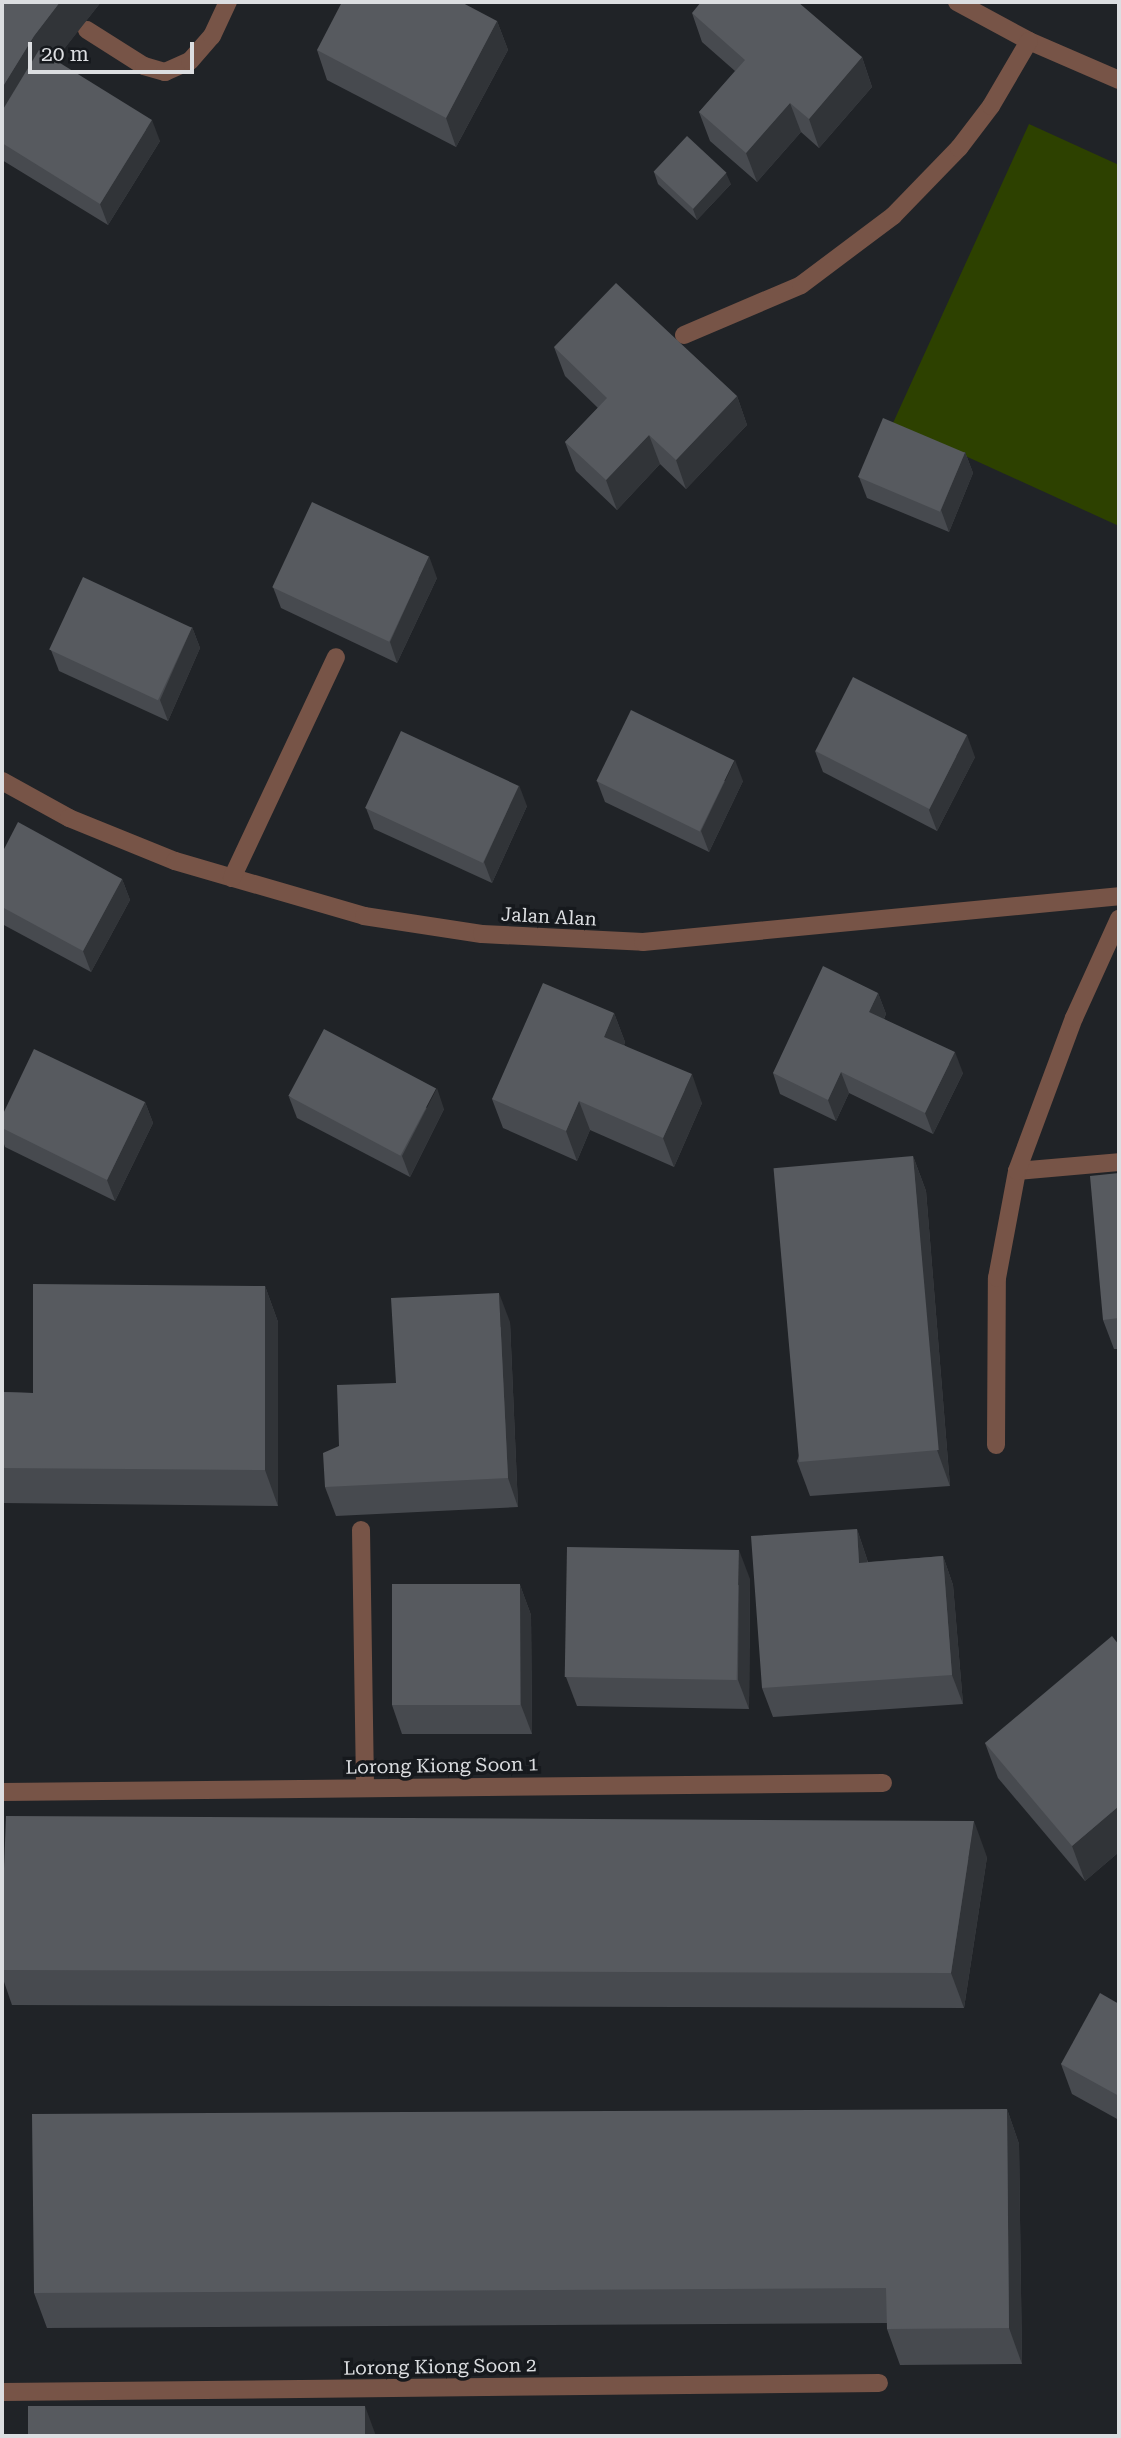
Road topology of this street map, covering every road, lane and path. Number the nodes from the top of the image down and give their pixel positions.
1 (228, 2) edge
2 (957, 2) edge
3 (87, 30) dead end
4 (1029, 41) junction
5 (1119, 80) edge
6 (684, 335) dead end
7 (336, 657) dead end
8 (2, 781) edge
9 (232, 878) junction
10 (1119, 896) edge
11 (1119, 919) edge
12 (1119, 1162) edge
13 (1017, 1171) junction
14 (996, 1446) dead end
15 (361, 1530) dead end
16 (883, 1783) dead end
17 (365, 1788) junction
18 (2, 1792) edge
19 (878, 2383) dead end
20 (2, 2392) edge

1 - 3 street
2 - 4 street
4 - 5 street
4 - 6 street
7 - 9 street
8 - 9 street, Jalan Alan
9 - 10 street, Jalan Alan
11 - 13 street
12 - 13 street
13 - 14 street
15 - 17 street
16 - 17 street, Lorong Kiong Soon 1
17 - 18 street, Lorong Kiong Soon 1
19 - 20 street, Lorong Kiong Soon 2

